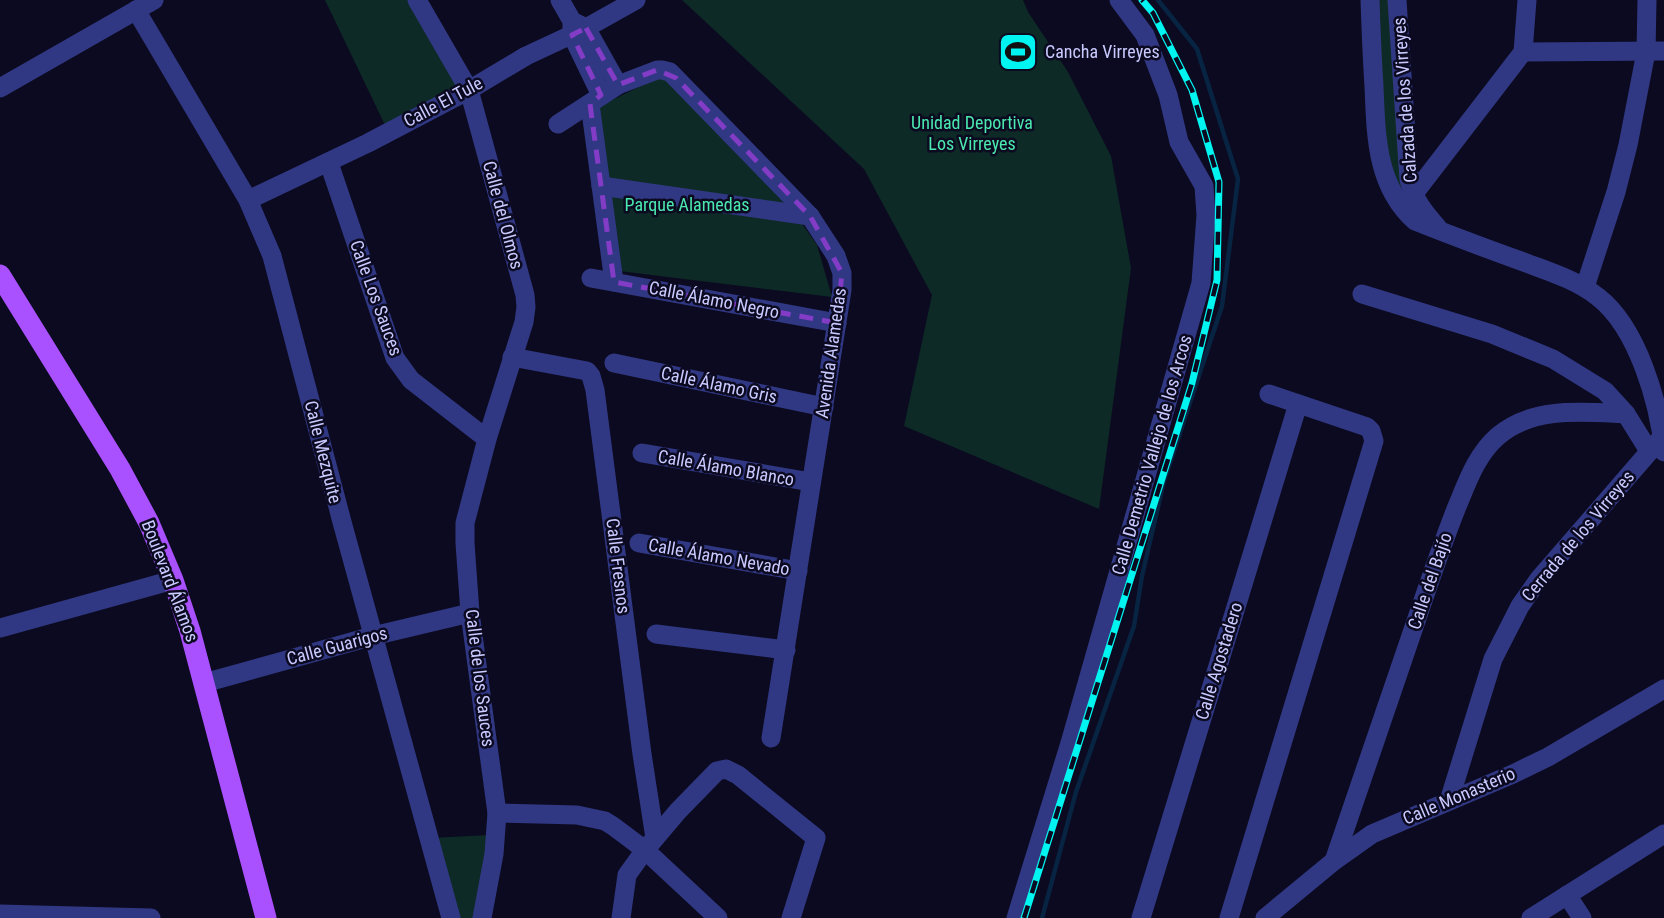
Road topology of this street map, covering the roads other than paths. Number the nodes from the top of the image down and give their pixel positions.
1 (154, 0) edge
2 (417, 0) edge
3 (560, 0) edge
4 (636, 0) edge
5 (1119, 0) edge
6 (1370, 0) edge
7 (1397, 0) edge
8 (1527, 0) edge
9 (1647, 0) edge
10 (136, 10) junction
11 (577, 28) junction
12 (1523, 52) junction
13 (1655, 52) edge
14 (0, 88) edge
15 (469, 90) junction
16 (603, 95) junction
17 (558, 124) dead end
18 (329, 163) junction
19 (601, 186) junction
20 (1413, 195) junction
21 (248, 200) junction
22 (810, 216) junction
23 (1441, 232) junction
24 (0, 275) edge
25 (591, 278) dead end
26 (614, 282) junction
27 (1585, 287) junction
28 (1362, 294) dead end
29 (837, 323) junction
30 (512, 357) junction
31 (614, 363) dead end
32 (1269, 394) dead end
33 (1298, 404) junction
34 (824, 407) junction
35 (1626, 414) junction
36 (486, 439) junction
37 (1659, 447) edge
38 (642, 453) dead end
39 (811, 482) junction
40 (639, 543) dead end
41 (798, 571) junction
42 (173, 580) junction
43 (470, 612) junction
44 (0, 628) edge
45 (656, 634) dead end
46 (373, 636) junction
47 (786, 650) junction
48 (204, 682) junction
49 (1664, 689) edge
50 (771, 738) dead end
51 (1449, 801) junction
52 (498, 813) junction
53 (1664, 834) edge
54 (650, 844) junction
55 (1334, 861) junction
56 (1567, 895) junction
57 (0, 914) edge
58 (125, 918) edge
59 (151, 918) edge
60 (266, 918) edge
61 (451, 918) edge
62 (482, 918) edge
63 (621, 918) edge
64 (719, 918) edge
65 (791, 918) edge
66 (1016, 918) edge
67 (1140, 918) edge
68 (1229, 918) edge
69 (1265, 918) edge
70 (1531, 918) edge
71 (1582, 918) edge

1 - 10 street
2 - 15 street, Calle del Olmos
3 - 11 street
4 - 11 street, Calle El Tule
5 - 66 street, Calle Demetrio Vallejo de los Arcos
6 - 23 street, Calzada de los Virreyes
7 - 20 street, Calzada de los Virreyes
8 - 12 street
9 - 13 street
10 - 14 street
10 - 21 street, Calle Mezquite
11 - 15 street, Calle El Tule
11 - 16 street
12 - 13 street
12 - 20 street
13 - 27 street
15 - 18 street, Calle El Tule
15 - 30 street, Calle del Olmos
16 - 17 street, Avenida Alamedas
16 - 19 street
16 - 22 street, Avenida Alamedas
18 - 21 street, Calle El Tule
18 - 36 street, Calle Los Sauces
19 - 22 street
19 - 26 street
20 - 23 street, Calzada de los Virreyes
21 - 46 street, Calle Mezquite
22 - 29 street, Avenida Alamedas
23 - 27 street, Calzada de los Virreyes
24 - 42 main road, Boulevard Álamos
25 - 26 street, Calle Álamo Negro
26 - 29 street, Calle Álamo Negro
27 - 37 street, Calzada de los Virreyes
28 - 35 street
29 - 34 street, Avenida Alamedas
30 - 36 street, Calle del Olmos
30 - 54 street, Calle Fresnos
31 - 34 street, Calle Álamo Gris
32 - 33 street
33 - 67 street, Calle Agostadero
33 - 68 street
34 - 39 street, Avenida Alamedas
35 - 37 street
35 - 55 street, Calle del Bajío
36 - 43 street, Calle de los Sauces
37 - 51 street, Cerrada de los Virreyes
38 - 39 street, Calle Álamo Blanco
39 - 41 street, Avenida Alamedas
40 - 41 street, Calle Álamo Nevado
41 - 47 street, Avenida Alamedas
42 - 44 street
42 - 48 main road, Boulevard Álamos
43 - 46 street, Calle Guarigos
43 - 52 street, Calle de los Sauces
45 - 47 street
46 - 48 street, Calle Guarigos
46 - 61 street, Calle Mezquite
47 - 50 street, Avenida Alamedas
48 - 60 main road, Boulevard Álamos
49 - 51 street, Calle Monasterio
51 - 55 street, Calle Monasterio
52 - 54 street
52 - 62 street, Calle de los Sauces
53 - 56 street
54 - 63 street
54 - 64 street
54 - 65 street
55 - 69 street, Calle Monasterio
56 - 70 street
56 - 71 street
57 - 58 street
58 - 59 street

